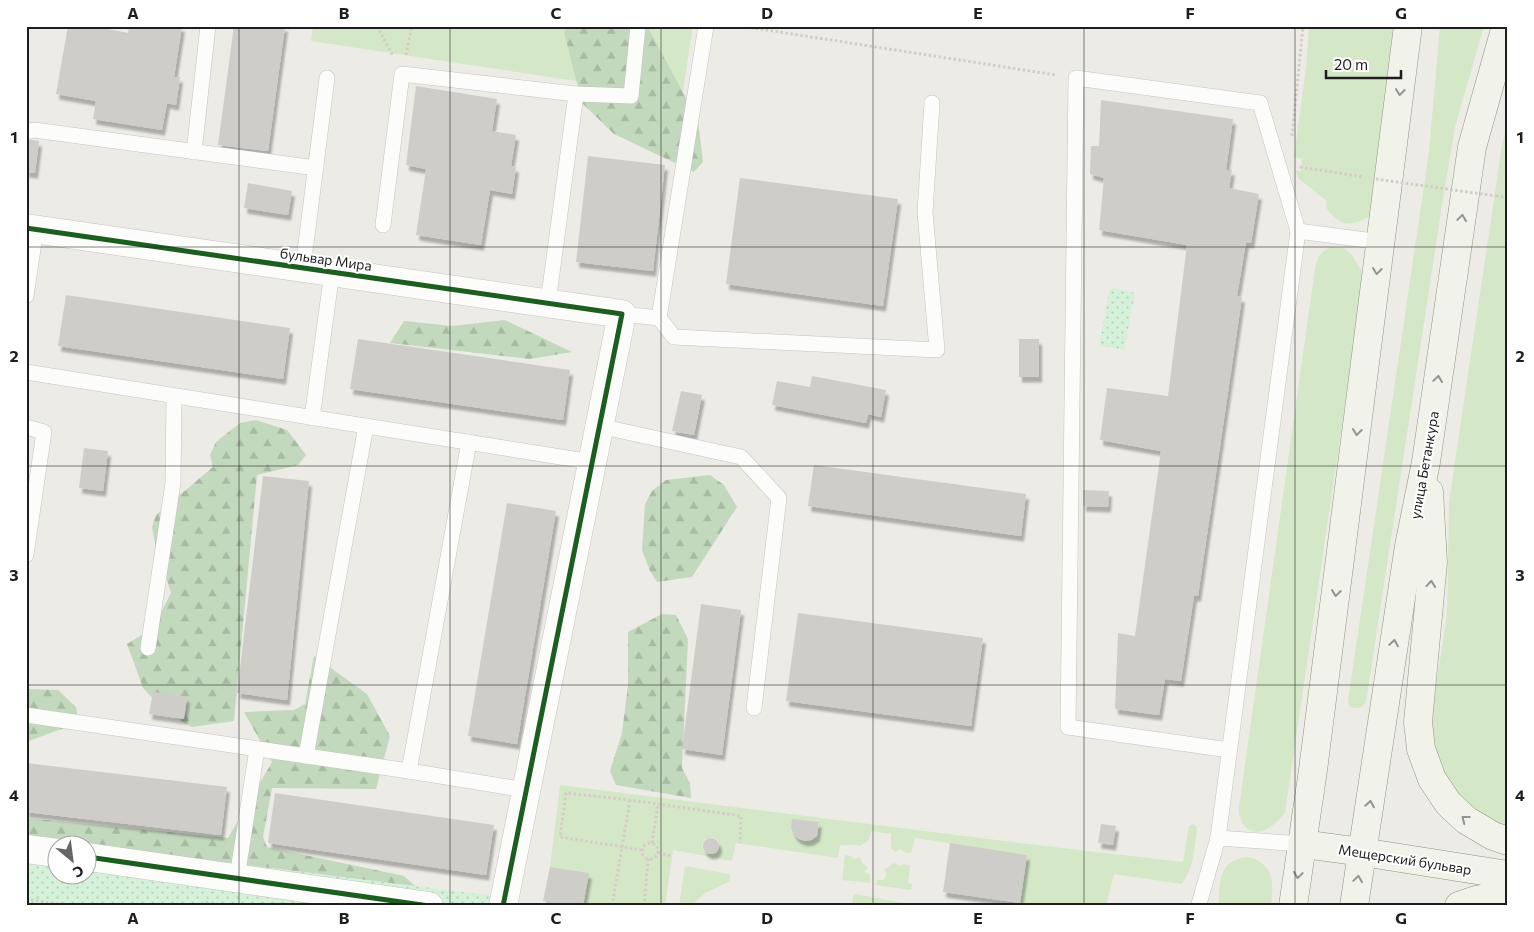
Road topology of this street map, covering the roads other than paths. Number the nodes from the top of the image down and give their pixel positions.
1 (208, 26) edge
2 (638, 26) edge
3 (706, 26) edge
4 (1408, 26) edge
5 (1506, 26) edge
6 (327, 78) dead end
7 (576, 94) junction
8 (932, 103) dead end
9 (26, 132) edge
10 (194, 152) junction
11 (316, 168) junction
12 (383, 225) dead end
13 (31, 229) edge
14 (1298, 231) junction
15 (1381, 242) junction
16 (303, 268) junction
17 (332, 272) junction
18 (26, 296) edge
19 (548, 303) junction
20 (622, 314) junction
21 (659, 318) junction
22 (26, 372) edge
23 (174, 396) junction
24 (312, 418) junction
25 (366, 426) junction
26 (599, 426) junction
27 (26, 428) edge
28 (469, 442) junction
29 (592, 462) junction
30 (1426, 462) junction
31 (26, 555) edge
32 (148, 648) dead end
33 (754, 708) dead end
34 (26, 715) edge
35 (257, 749) junction
36 (1229, 750) junction
37 (306, 756) junction
38 (409, 771) junction
39 (526, 790) junction
40 (1218, 838) junction
41 (1508, 842) edge
42 (1302, 844) junction
43 (26, 849) edge
44 (48, 852) edge
45 (1362, 852) junction
46 (98, 858) edge
47 (1508, 875) edge
48 (237, 878) junction
49 (1508, 894) edge
50 (1199, 904) dead end
51 (429, 906) edge
52 (503, 906) edge
53 (1293, 906) edge
54 (1354, 906) edge
55 (1459, 906) edge

1 - 10 lane
2 - 7 lane
3 - 21 lane
4 -> 15 main road
30 -> 5 main road, улица Бетанкура
6 - 11 lane
7 - 12 lane
7 - 19 lane
8 - 21 lane
9 - 10 lane
10 - 11 lane
11 - 16 lane
13 - 16 street, бульвар Мира
13 - 18 lane
14 - 15 lane
14 - 36 lane
14 - 36 lane
15 -> 42 main road
16 - 17 street, бульвар Мира
17 - 19 street, бульвар Мира
17 - 24 lane
19 - 20 street, бульвар Мира
20 - 21 lane
20 - 26 street
22 - 23 lane
23 - 24 lane
23 - 32 lane
24 - 25 lane
25 - 28 lane
25 - 37 lane
26 - 29 street
26 - 33 lane
27 - 31 lane
28 - 29 lane
28 - 38 lane
29 - 39 street
41 -> 30 main road
45 -> 30 main road, улица Бетанкура
34 - 35 lane
35 - 37 lane
35 - 48 lane
36 - 40 lane
37 - 38 lane
38 - 39 lane
39 - 52 street
40 - 42 lane
40 - 50 lane
42 - 45 main road, Мещерский бульвар
42 -> 53 main road
43 - 44 street
45 - 47 main road, Мещерский бульвар
54 -> 45 main road, улица Бетанкура
46 - 48 street
48 - 51 street
49 - 55 main road

